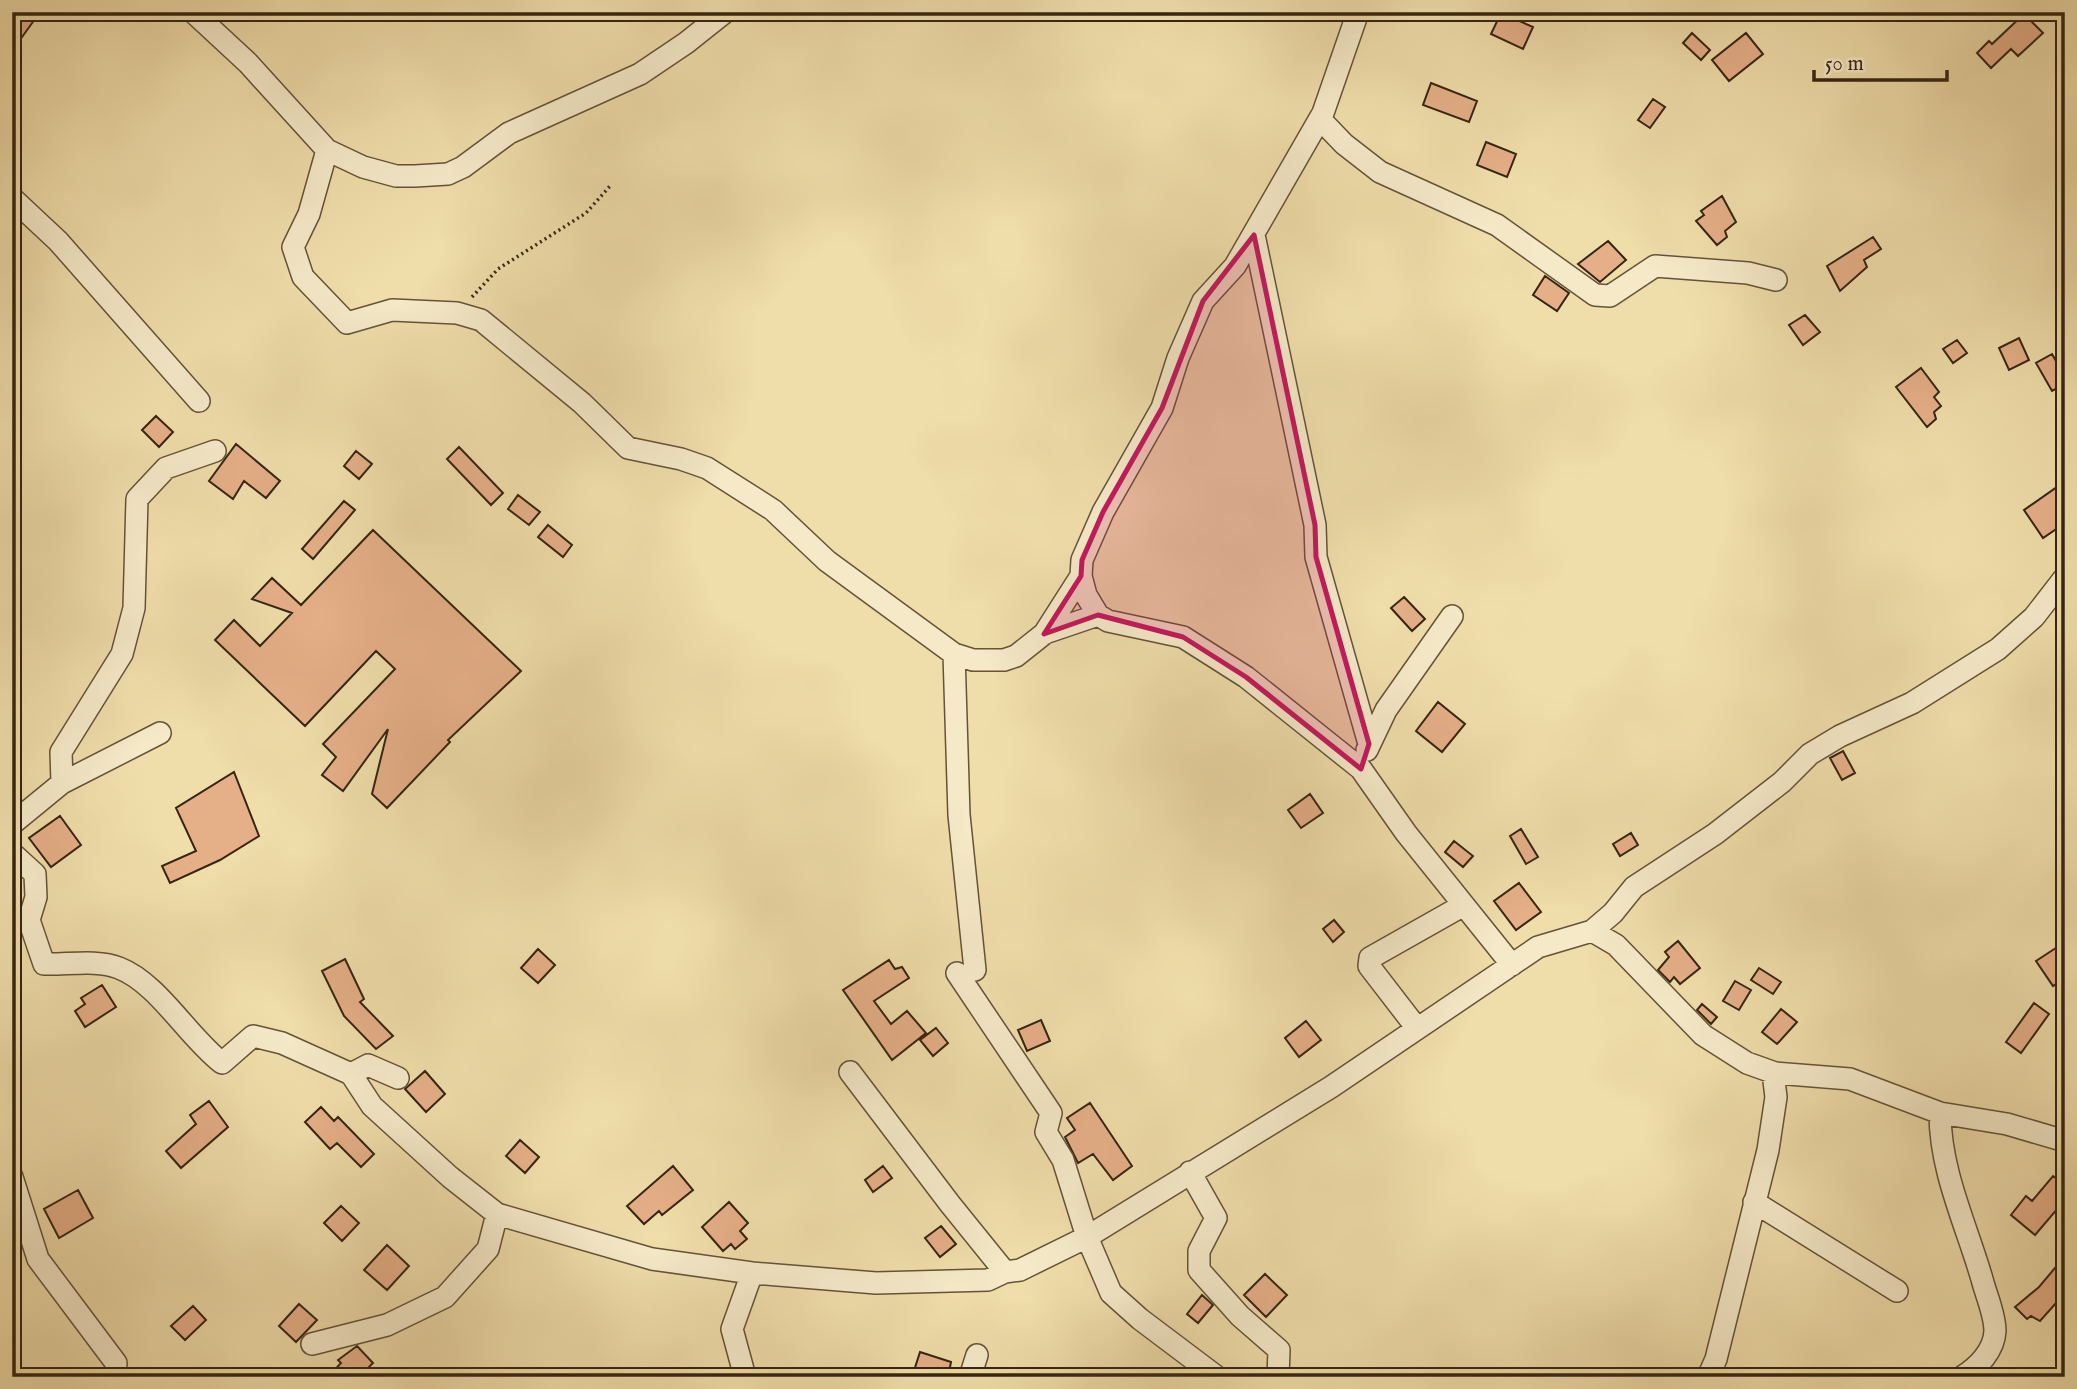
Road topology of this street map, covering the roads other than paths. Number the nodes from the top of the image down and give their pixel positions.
1 (193, 12) edge
2 (725, 12) edge
3 (1358, 12) edge
4 (1320, 119) junction
5 (327, 150) junction
6 (12, 198) edge
7 (1254, 235) junction
8 (1776, 280) dead end
9 (199, 401) dead end
10 (215, 451) dead end
11 (1081, 576) junction
12 (2065, 577) edge
13 (1098, 615) junction
14 (1452, 616) dead end
15 (1044, 634) junction
16 (954, 654) junction
17 (160, 733) dead end
18 (1369, 744) junction
19 (1361, 769) junction
20 (62, 783) junction
21 (12, 824) edge
22 (12, 853) edge
23 (1462, 905) junction
24 (1592, 931) junction
25 (1512, 965) junction
26 (1416, 1027) junction
27 (850, 1072) dead end
28 (1773, 1073) junction
29 (351, 1074) junction
30 (398, 1078) dead end
31 (1940, 1113) junction
32 (2065, 1141) edge
33 (1190, 1172) junction
34 (12, 1177) edge
35 (1754, 1202) junction
36 (497, 1214) junction
37 (1087, 1237) junction
38 (1006, 1272) junction
39 (752, 1273) junction
40 (1898, 1291) dead end
41 (312, 1344) dead end
42 (977, 1355) dead end
43 (115, 1377) edge
44 (745, 1377) edge
45 (970, 1377) edge
46 (1217, 1377) edge
47 (1278, 1377) edge
48 (1708, 1377) edge
49 (1962, 1377) edge

1 - 5 street
2 - 5 street
3 - 4 street
4 - 7 street
4 - 8 street
5 - 16 street
6 - 9 street
7 - 11 street
7 - 18 street
10 - 20 street
11 - 13 street
11 - 15 street
12 - 24 street
13 - 15 street
13 - 19 street
14 - 18 street
15 - 16 street
16 - 37 street
17 - 20 street
18 - 19 street
19 - 23 street
20 - 21 street
22 - 29 street
23 - 25 street
23 - 26 street
24 - 25 street
24 - 28 street
25 - 26 street
26 - 33 street
27 - 38 street
28 - 31 street
28 - 35 street
29 - 30 street
29 - 36 street
31 - 32 street
31 - 49 street
33 - 37 street
33 - 47 street
34 - 43 street
35 - 40 street
35 - 48 street
36 - 39 street
36 - 41 street
37 - 38 street
37 - 46 street
38 - 39 street
39 - 44 street
42 - 45 street

